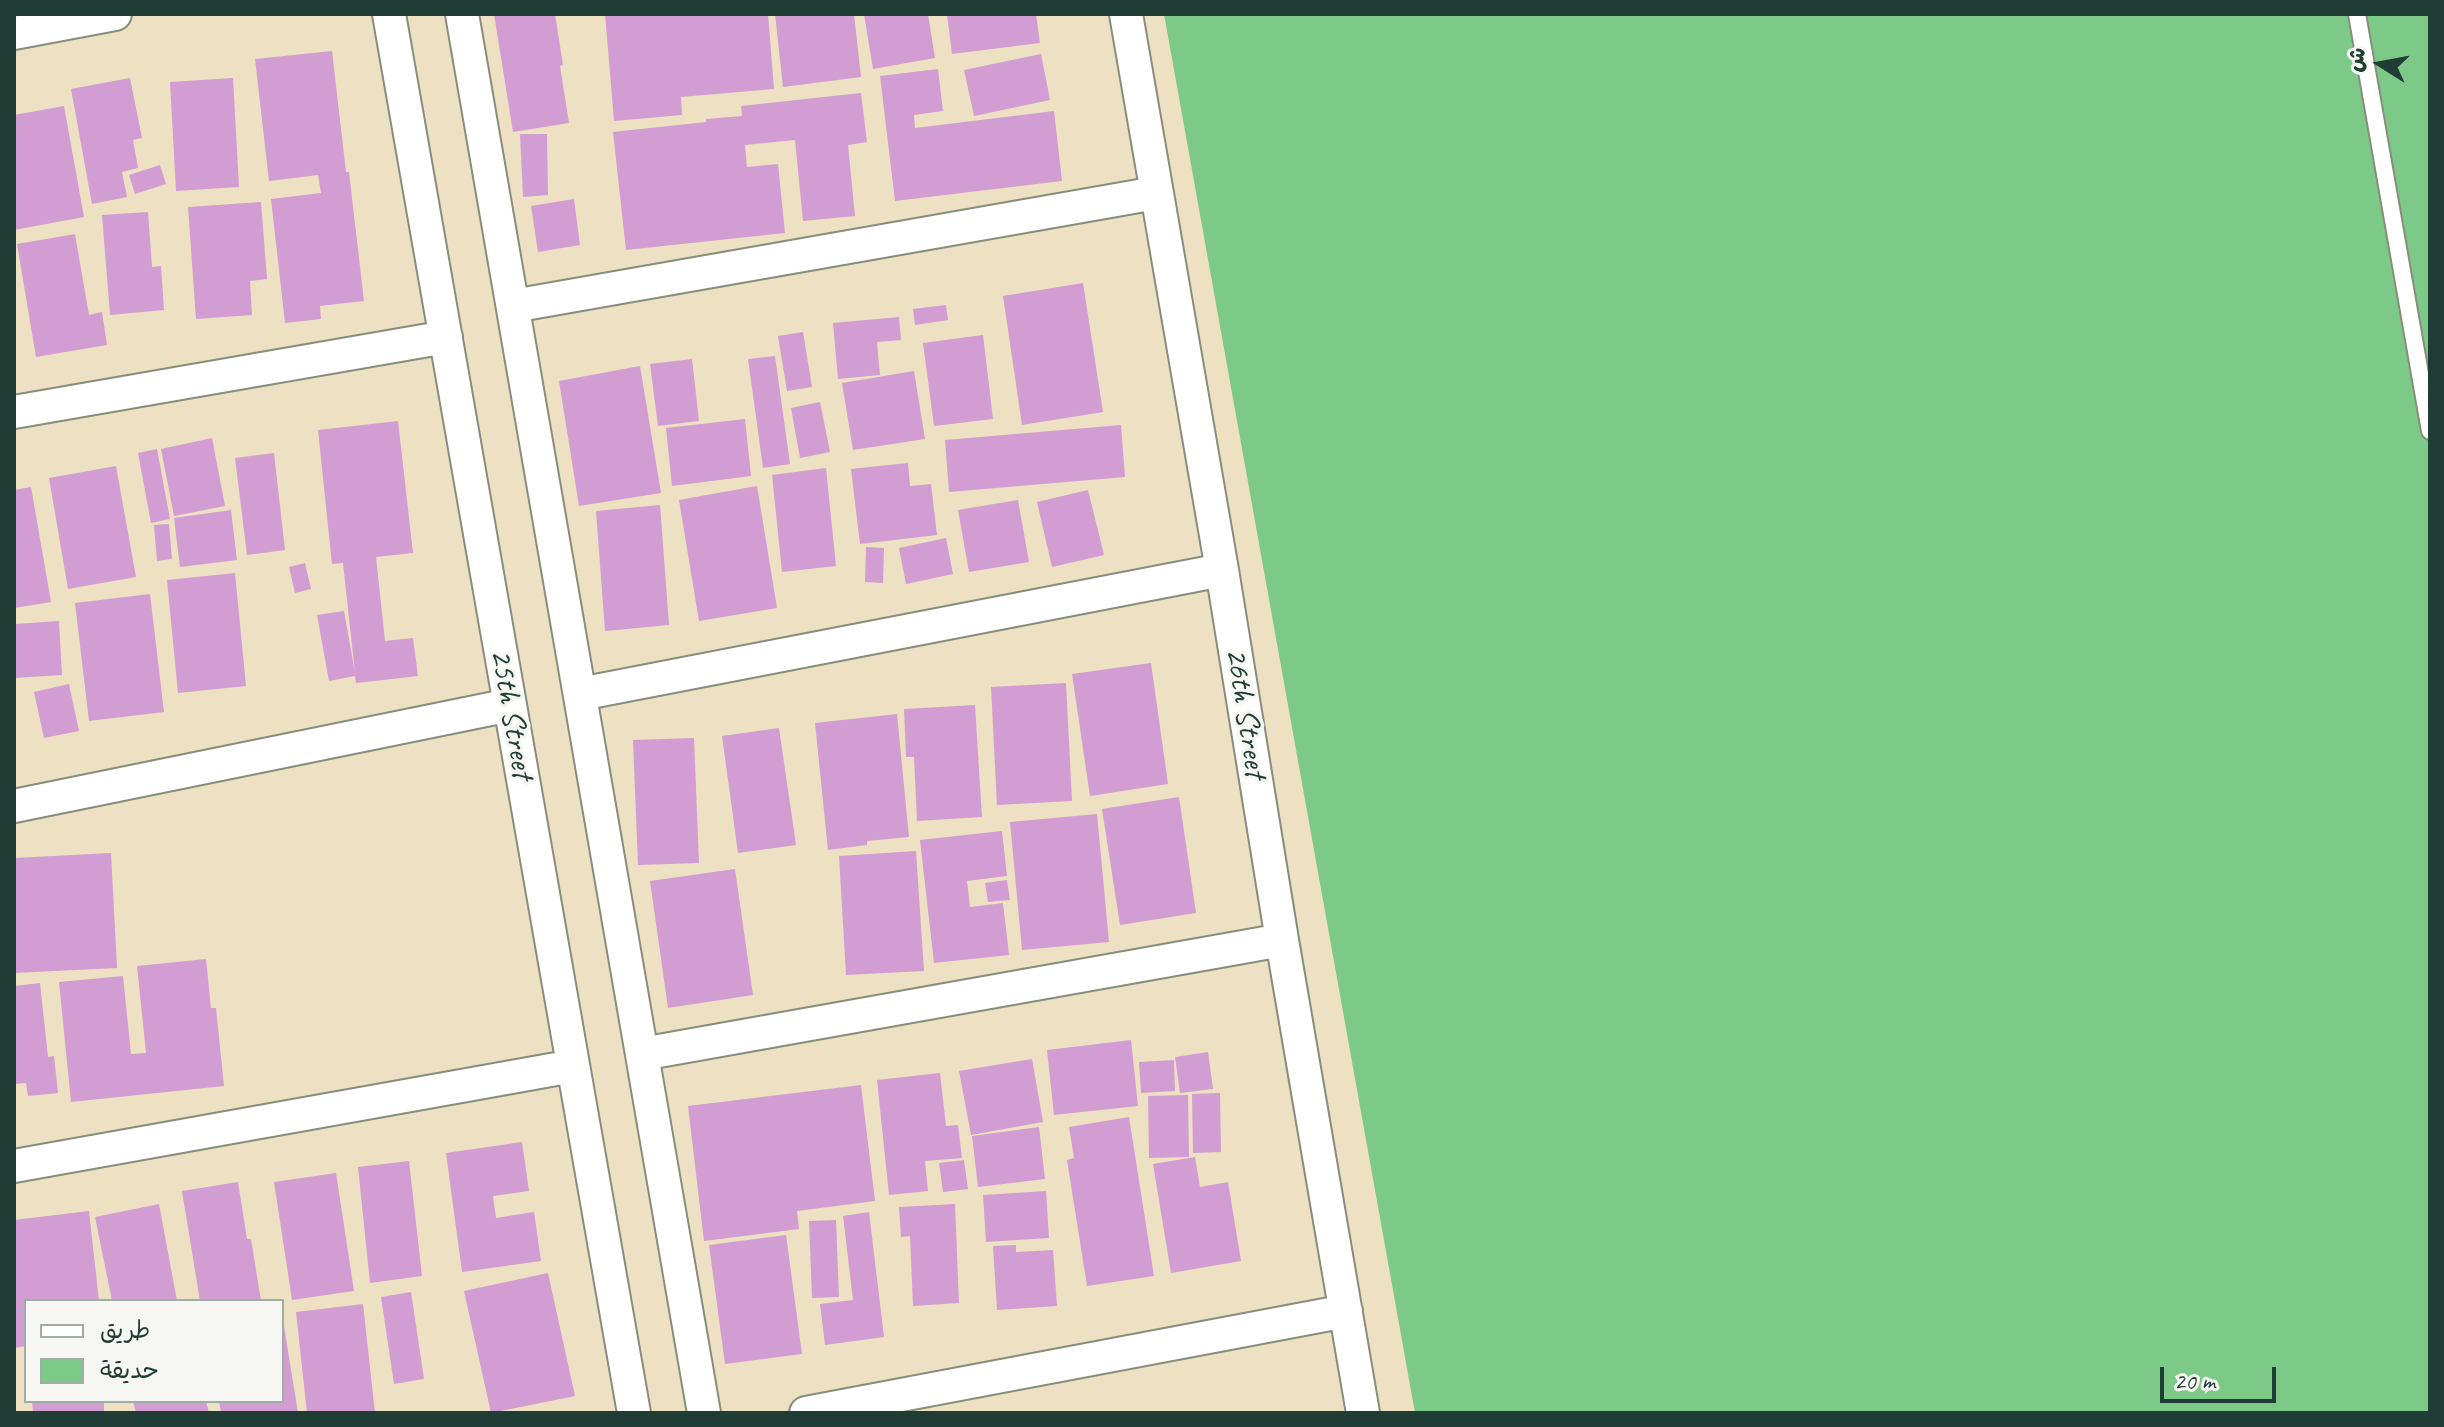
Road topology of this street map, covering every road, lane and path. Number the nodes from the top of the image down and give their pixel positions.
1 (115, 14) edge
2 (389, 14) edge
3 (462, 14) edge
4 (1126, 14) edge
5 (2357, 14) edge
6 (14, 33) edge
7 (1156, 193) junction
8 (513, 306) junction
9 (446, 337) junction
10 (2427, 389) edge
11 (14, 412) edge
12 (2430, 431) edge
13 (1222, 570) junction
14 (580, 694) junction
15 (510, 705) junction
16 (14, 806) edge
17 (1282, 940) junction
18 (642, 1054) junction
19 (573, 1066) junction
20 (14, 1166) edge
21 (1346, 1311) junction
22 (634, 1413) edge
23 (704, 1413) edge
24 (806, 1413) edge
25 (1363, 1413) edge

1 - 6 street
2 - 9 street, 25th Street
3 - 8 street
4 - 7 street, 26th Street
5 - 10 lane
7 - 8 street
7 - 13 street, 26th Street
8 - 14 street
9 - 11 street
9 - 15 street, 25th Street
10 - 12 lane
13 - 14 street
13 - 17 street, 26th Street
14 - 18 street
15 - 16 street
15 - 19 street, 25th Street
17 - 18 street
17 - 21 street, 26th Street
18 - 23 street
19 - 20 street
19 - 22 street, 25th Street
21 - 24 street
21 - 25 street, 26th Street

